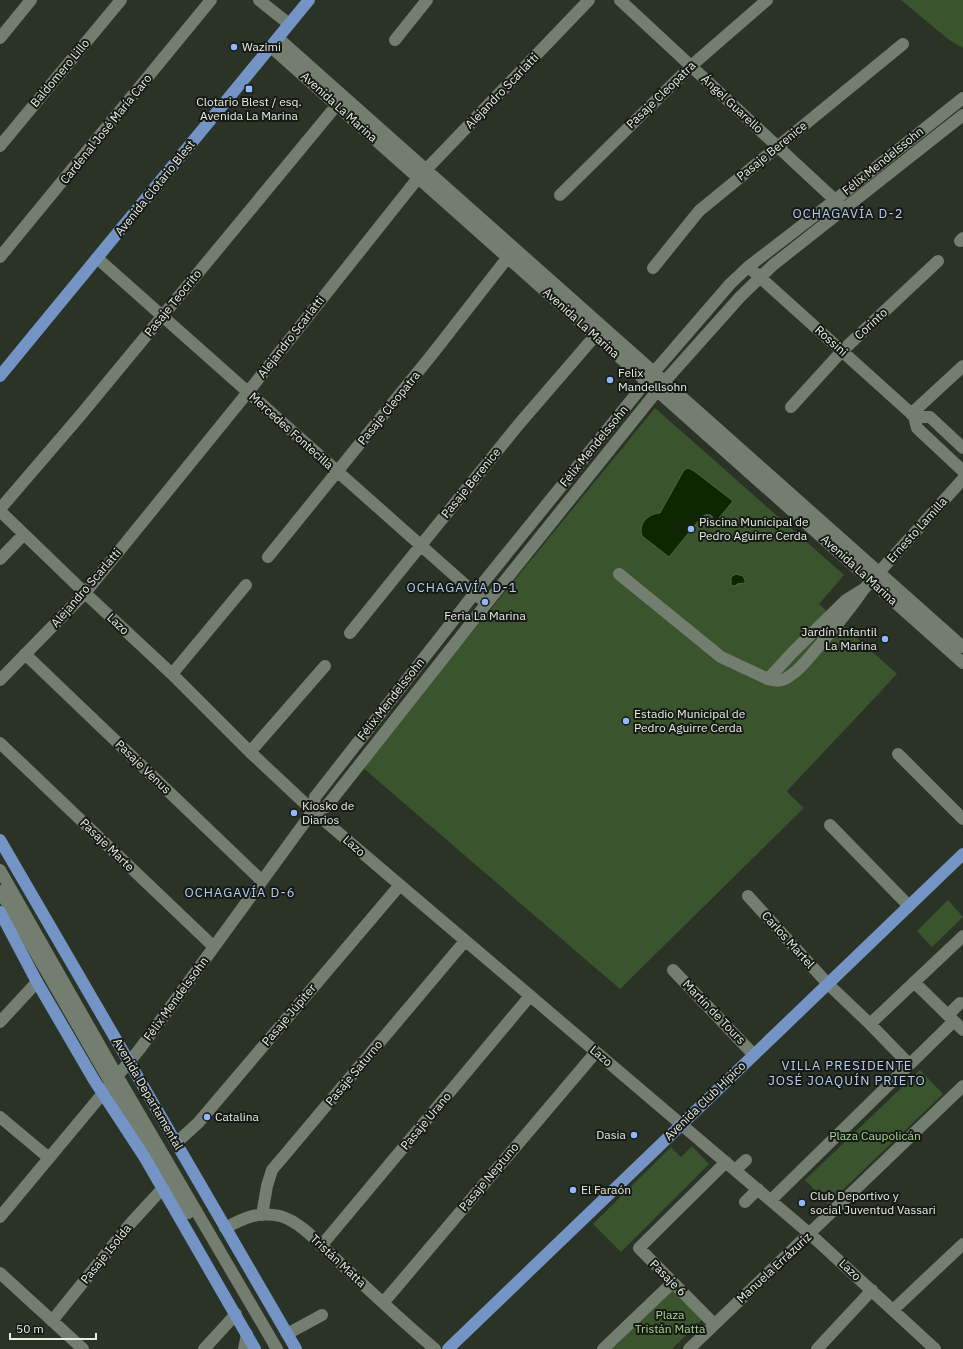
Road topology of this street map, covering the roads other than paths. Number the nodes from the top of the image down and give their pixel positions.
1 (31, 0) edge
2 (121, 0) edge
3 (211, 0) edge
4 (259, 0) edge
5 (309, 0) edge
6 (427, 0) edge
7 (589, 0) edge
8 (620, 0) edge
9 (767, 0) edge
10 (289, 24) junction
11 (0, 38) edge
12 (396, 40) dead end
13 (274, 42) junction
14 (903, 44) dead end
15 (691, 66) junction
16 (963, 98) edge
17 (340, 101) junction
18 (963, 115) edge
19 (0, 146) edge
20 (777, 147) junction
21 (423, 174) junction
22 (560, 195) dead end
23 (835, 200) junction
24 (843, 210) junction
25 (0, 257) edge
26 (508, 257) junction
27 (97, 258) junction
28 (938, 261) dead end
29 (748, 267) junction
30 (653, 268) dead end
31 (759, 277) junction
32 (560, 296) junction
33 (162, 316) junction
34 (595, 336) junction
35 (842, 351) junction
36 (963, 366) edge
37 (654, 372) junction
38 (0, 376) edge
39 (665, 381) junction
40 (647, 382) junction
41 (657, 391) junction
42 (248, 392) junction
43 (791, 407) dead end
44 (913, 415) junction
45 (963, 448) edge
46 (963, 471) edge
47 (337, 472) junction
48 (963, 479) edge
49 (802, 503) junction
50 (0, 510) edge
51 (794, 512) junction
52 (832, 529) junction
53 (24, 534) junction
54 (823, 539) junction
55 (420, 546) junction
56 (268, 557) dead end
57 (0, 559) edge
58 (880, 572) junction
59 (619, 574) dead end
60 (246, 585) dead end
61 (867, 586) junction
62 (85, 593) junction
63 (474, 594) junction
64 (487, 603) junction
65 (936, 622) junction
66 (928, 632) junction
67 (350, 633) dead end
68 (963, 647) edge
69 (25, 654) junction
70 (963, 663) edge
71 (324, 666) dead end
72 (172, 674) junction
73 (0, 680) edge
74 (0, 743) edge
75 (250, 752) junction
76 (898, 754) dead end
77 (313, 811) junction
78 (963, 819) edge
79 (830, 824) dead end
80 (0, 840) edge
81 (963, 854) edge
82 (0, 870) edge
83 (262, 881) junction
84 (400, 885) junction
85 (0, 891) edge
86 (748, 896) dead end
87 (909, 906) junction
88 (0, 912) edge
89 (963, 936) edge
90 (465, 941) junction
91 (214, 948) junction
92 (673, 970) dead end
93 (37, 982) junction
94 (914, 982) junction
95 (828, 984) junction
96 (530, 996) junction
97 (960, 1003) dead end
98 (951, 1018) junction
99 (0, 1022) edge
100 (870, 1024) junction
101 (963, 1030) edge
102 (596, 1052) junction
103 (754, 1054) junction
104 (129, 1062) junction
105 (909, 1064) junction
106 (111, 1085) junction
107 (963, 1086) edge
108 (0, 1117) edge
109 (681, 1124) junction
110 (176, 1143) junction
111 (49, 1158) junction
112 (746, 1160) dead end
113 (726, 1162) junction
114 (735, 1170) junction
115 (163, 1188) junction
116 (758, 1190) junction
117 (771, 1200) junction
118 (745, 1202) dead end
119 (262, 1215) junction
120 (0, 1217) edge
121 (225, 1228) junction
122 (810, 1234) junction
123 (963, 1244) edge
124 (321, 1246) junction
125 (0, 1273) edge
126 (672, 1283) junction
127 (872, 1290) junction
128 (383, 1303) junction
129 (893, 1310) junction
130 (236, 1314) junction
131 (322, 1315) dead end
132 (52, 1321) junction
133 (714, 1324) junction
134 (247, 1334) junction
135 (287, 1334) junction
136 (931, 1348) edge
137 (83, 1349) edge
138 (204, 1349) edge
139 (244, 1349) edge
140 (255, 1349) edge
141 (270, 1349) edge
142 (277, 1349) edge
143 (296, 1349) edge
144 (435, 1349) edge
145 (448, 1349) edge
146 (602, 1349) edge
147 (689, 1349) edge
148 (817, 1349) edge

1 - 11 street
2 - 19 street, Baldomero Lillo
3 - 25 street, Cardenal José María Caro
4 - 10 street
5 - 10 main road, Avenida Clotario Blest
6 - 12 street
7 - 21 street, Alejandro Scarlatti
8 - 15 street, Ángel Guarello
9 - 15 street, Pasaje Cleopatra
10 - 13 main road, Avenida Clotario Blest
13 - 17 street, Avenida La Marina
13 - 27 main road, Avenida Clotario Blest
14 - 20 street, Pasaje Berenice
15 - 20 street, Ángel Guarello
15 - 22 street, Pasaje Cleopatra
16 - 23 street, Félix Mendelssohn
17 - 21 street, Avenida La Marina
17 - 33 street, Pasaje Teocrito
18 - 24 street, Félix Mendelssohn
20 - 23 street, Ángel Guarello
20 - 30 street, Pasaje Berenice
21 - 26 street, Avenida La Marina
21 - 32 street, Avenida La Marina
21 - 42 street, Alejandro Scarlatti
23 - 24 street, Ángel Guarello
23 - 29 street, Félix Mendelssohn
24 - 31 street, Félix Mendelssohn
26 - 32 street, Avenida La Marina
26 - 47 street, Pasaje Cleopatra
27 - 33 street, Mercedes Fontecilla
27 - 38 main road, Avenida Clotario Blest
28 - 35 street, Corinto
29 - 31 street, Rossini
29 - 37 street, Félix Mendelssohn
31 - 35 street, Rossini
31 - 39 street, Félix Mendelssohn
32 - 34 street, Avenida La Marina
32 - 37 street, Avenida La Marina
33 - 42 street, Mercedes Fontecilla
33 - 50 street, Pasaje Teocrito
34 - 40 street, Avenida La Marina
34 - 55 street, Pasaje Berenice
35 - 43 street, Corinto
35 - 44 street, Rossini
36 - 44 street
37 - 39 street, Avenida La Marina
37 - 40 street, Félix Mendelssohn
39 - 41 street, Félix Mendelssohn
39 - 49 street, Avenida La Marina
40 - 41 street, Avenida La Marina
40 - 63 street, Félix Mendelssohn
41 - 51 street, Avenida La Marina
41 - 64 street, Félix Mendelssohn
42 - 47 street, Mercedes Fontecilla
42 - 62 street, Alejandro Scarlatti
44 - 45 street, Rossini
44 - 46 street, Rossini
47 - 55 street, Mercedes Fontecilla
47 - 56 street, Pasaje Cleopatra
48 - 58 street, Ernesto Lamilla
49 - 51 street
49 - 52 street, Avenida La Marina
50 - 53 street, Lazo
51 - 54 street, Avenida La Marina
52 - 54 street
52 - 58 street, Avenida La Marina
53 - 57 street
53 - 62 street, Lazo
54 - 61 street, Avenida La Marina
55 - 63 street, Mercedes Fontecilla
55 - 67 street, Pasaje Berenice
58 - 61 street, Ernesto Lamilla
58 - 65 street, Avenida La Marina
59 - 61 street, Ernesto Lamilla
60 - 72 street
61 - 66 street, Avenida La Marina
62 - 69 street, Alejandro Scarlatti
62 - 72 street, Lazo
63 - 64 street, Mercedes Fontecilla
63 - 77 street, Félix Mendelssohn
64 - 77 street, Félix Mendelssohn
65 - 66 street
65 - 68 street, Avenida La Marina
66 - 70 street, Avenida La Marina
69 - 73 street, Alejandro Scarlatti
69 - 83 street, Pasaje Venus
71 - 75 street
72 - 75 street, Lazo
74 - 91 street, Pasaje Marte
75 - 77 street, Lazo
76 - 78 street
77 - 83 street, Félix Mendelssohn
77 - 84 street, Lazo
79 - 87 street
80 - 104 main road, Avenida Departamental
81 - 87 main road, Avenida Club Hípico
82 - 106 street
83 - 91 street, Félix Mendelssohn
84 - 90 street, Lazo
84 - 110 street, Pasaje Júpiter
85 - 106 street
86 - 95 street, Carlos Martel
87 - 95 main road, Avenida Club Hípico
88 - 93 main road
89 - 94 street
90 - 96 street, Lazo
90 - 119 street, Pasaje Saturno
91 - 104 street, Félix Mendelssohn
92 - 103 street, Martín de Tours
93 - 99 street
93 - 106 main road
94 - 98 street
94 - 100 street
95 - 100 street, Carlos Martel
95 - 103 main road, Avenida Club Hípico
96 - 102 street, Lazo
96 - 124 street, Pasaje Urano
97 - 98 street
98 - 101 street
98 - 105 street
100 - 105 street, Carlos Martel
102 - 109 street, Lazo
102 - 128 street, Pasaje Neptuno
103 - 109 main road, Avenida Club Hípico
104 - 106 street, Félix Mendelssohn
104 - 110 main road, Avenida Departamental
105 - 117 street
106 - 111 street, Félix Mendelssohn
106 - 115 main road
106 - 141 street
106 - 142 street
107 - 122 street, Manuela Errázuriz
108 - 111 street
109 - 113 street, Lazo
109 - 145 main road, Avenida Club Hípico
110 - 121 main road, Avenida Departamental
111 - 120 street, Félix Mendelssohn
112 - 114 street
113 - 114 street, Lazo
113 - 126 street, Pasaje 6
114 - 116 street, Lazo
115 - 130 main road
115 - 132 street, Pasaje Isolda
116 - 117 street, Lazo
116 - 118 street
117 - 122 street, Lazo
119 - 121 street, Tristán Matta
119 - 124 street, Tristán Matta
121 - 135 main road, Avenida Departamental
122 - 127 street, Lazo
122 - 133 street, Manuela Errázuriz
123 - 129 street
124 - 128 street, Tristán Matta
125 - 132 street
126 - 133 street, Pasaje 6
126 - 146 street
127 - 129 street, Lazo
127 - 148 street
128 - 144 street, Tristán Matta
129 - 136 street, Lazo
130 - 134 main road
130 - 138 street
131 - 135 street
132 - 137 street
133 - 147 street, Manuela Errázuriz
134 - 139 street
134 - 140 main road
135 - 143 main road, Avenida Departamental

